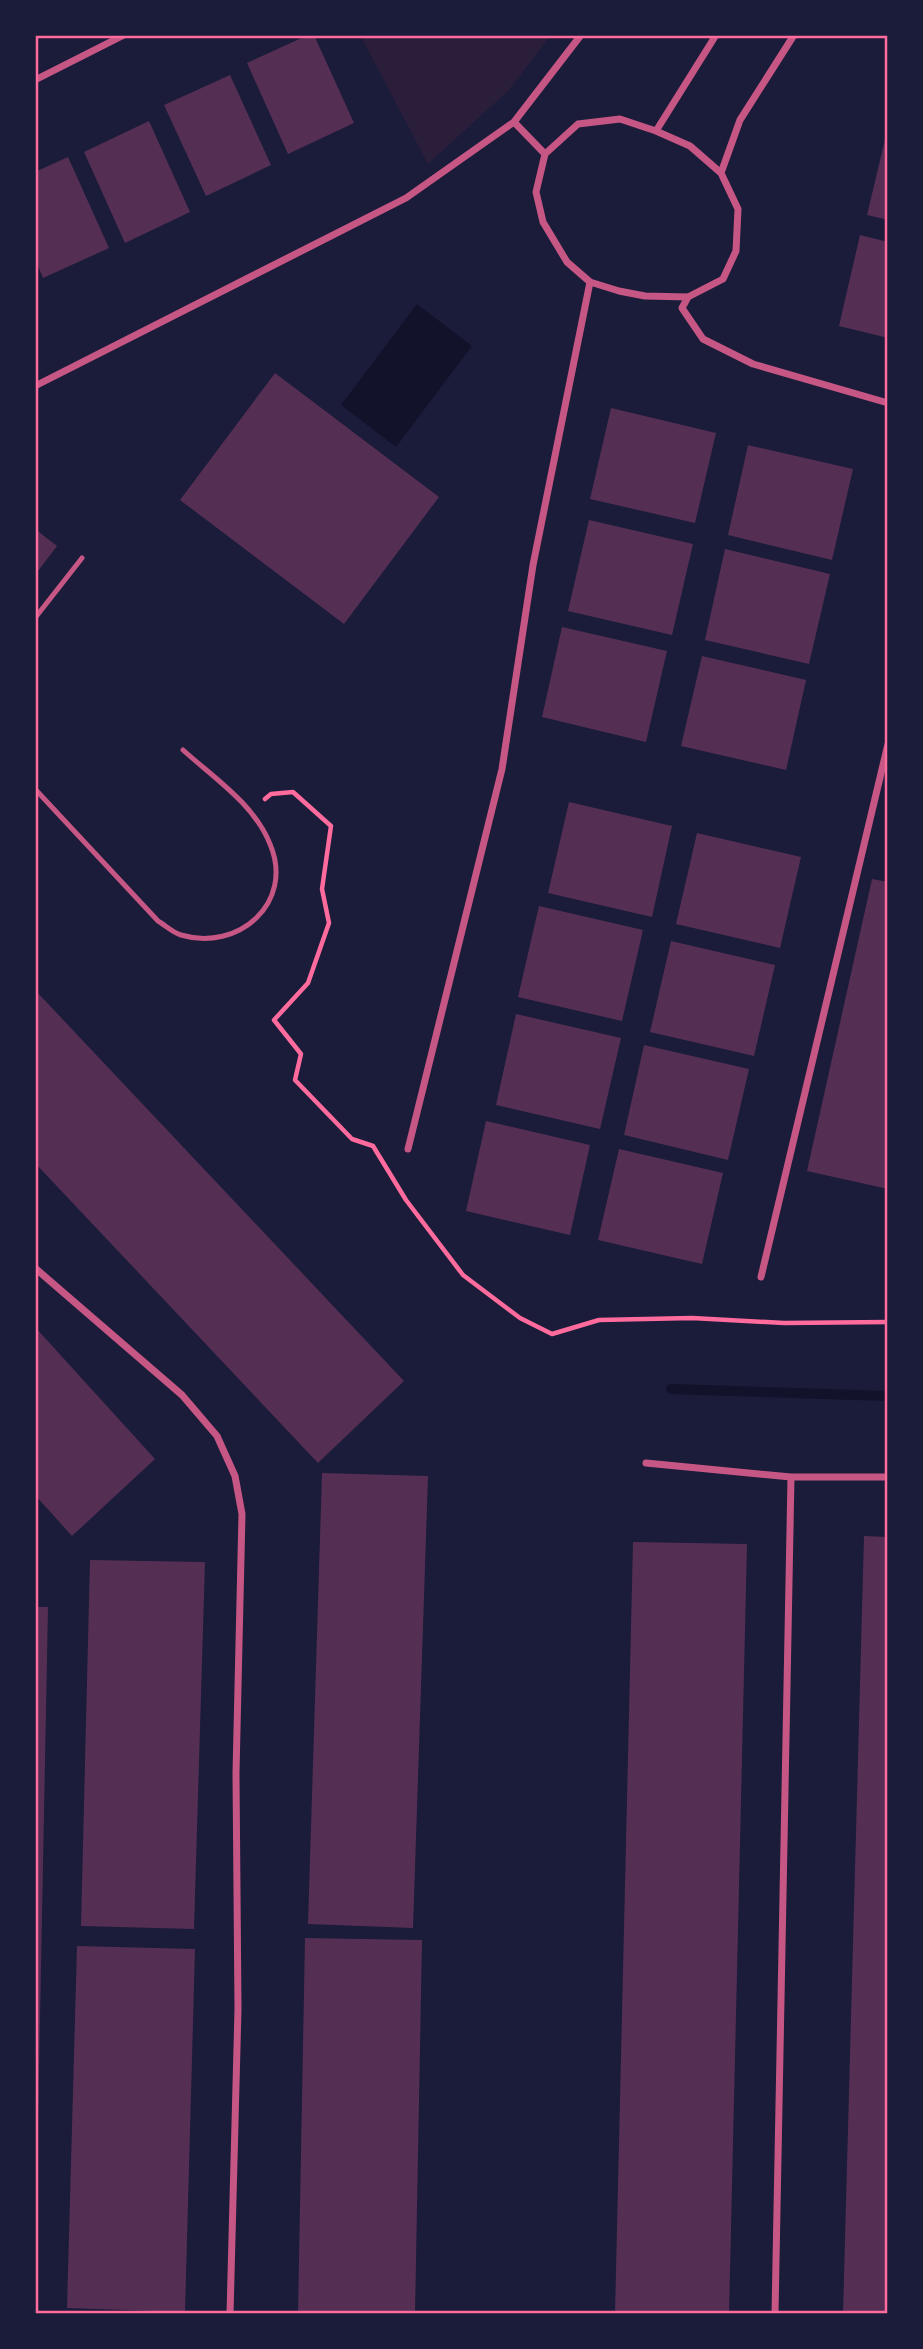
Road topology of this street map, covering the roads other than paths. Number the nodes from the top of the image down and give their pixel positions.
1 (124, 35) edge
2 (581, 35) edge
3 (716, 35) edge
4 (794, 35) edge
5 (35, 80) edge
6 (514, 122) junction
7 (656, 131) junction
8 (545, 154) junction
9 (721, 173) junction
10 (590, 282) junction
11 (688, 298) junction
12 (35, 386) edge
13 (888, 403) edge
14 (82, 558) dead end
15 (35, 618) edge
16 (888, 744) edge
17 (183, 750) dead end
18 (35, 789) edge
19 (408, 1149) dead end
20 (35, 1268) edge
21 (761, 1278) dead end
22 (646, 1463) dead end
23 (888, 1476) edge
24 (791, 1477) junction
25 (230, 2314) edge
26 (775, 2314) edge

1 - 5 street
2 - 6 street
3 - 7 street
4 - 9 street
6 - 8 street
6 - 12 street
7 - 8 street
7 - 9 street
8 - 10 street
9 - 11 street
10 - 11 street
10 - 19 street
11 - 13 street
14 - 15 lane
16 - 21 street
17 - 18 lane
20 - 25 street
22 - 24 street
23 - 24 street
24 - 26 street

